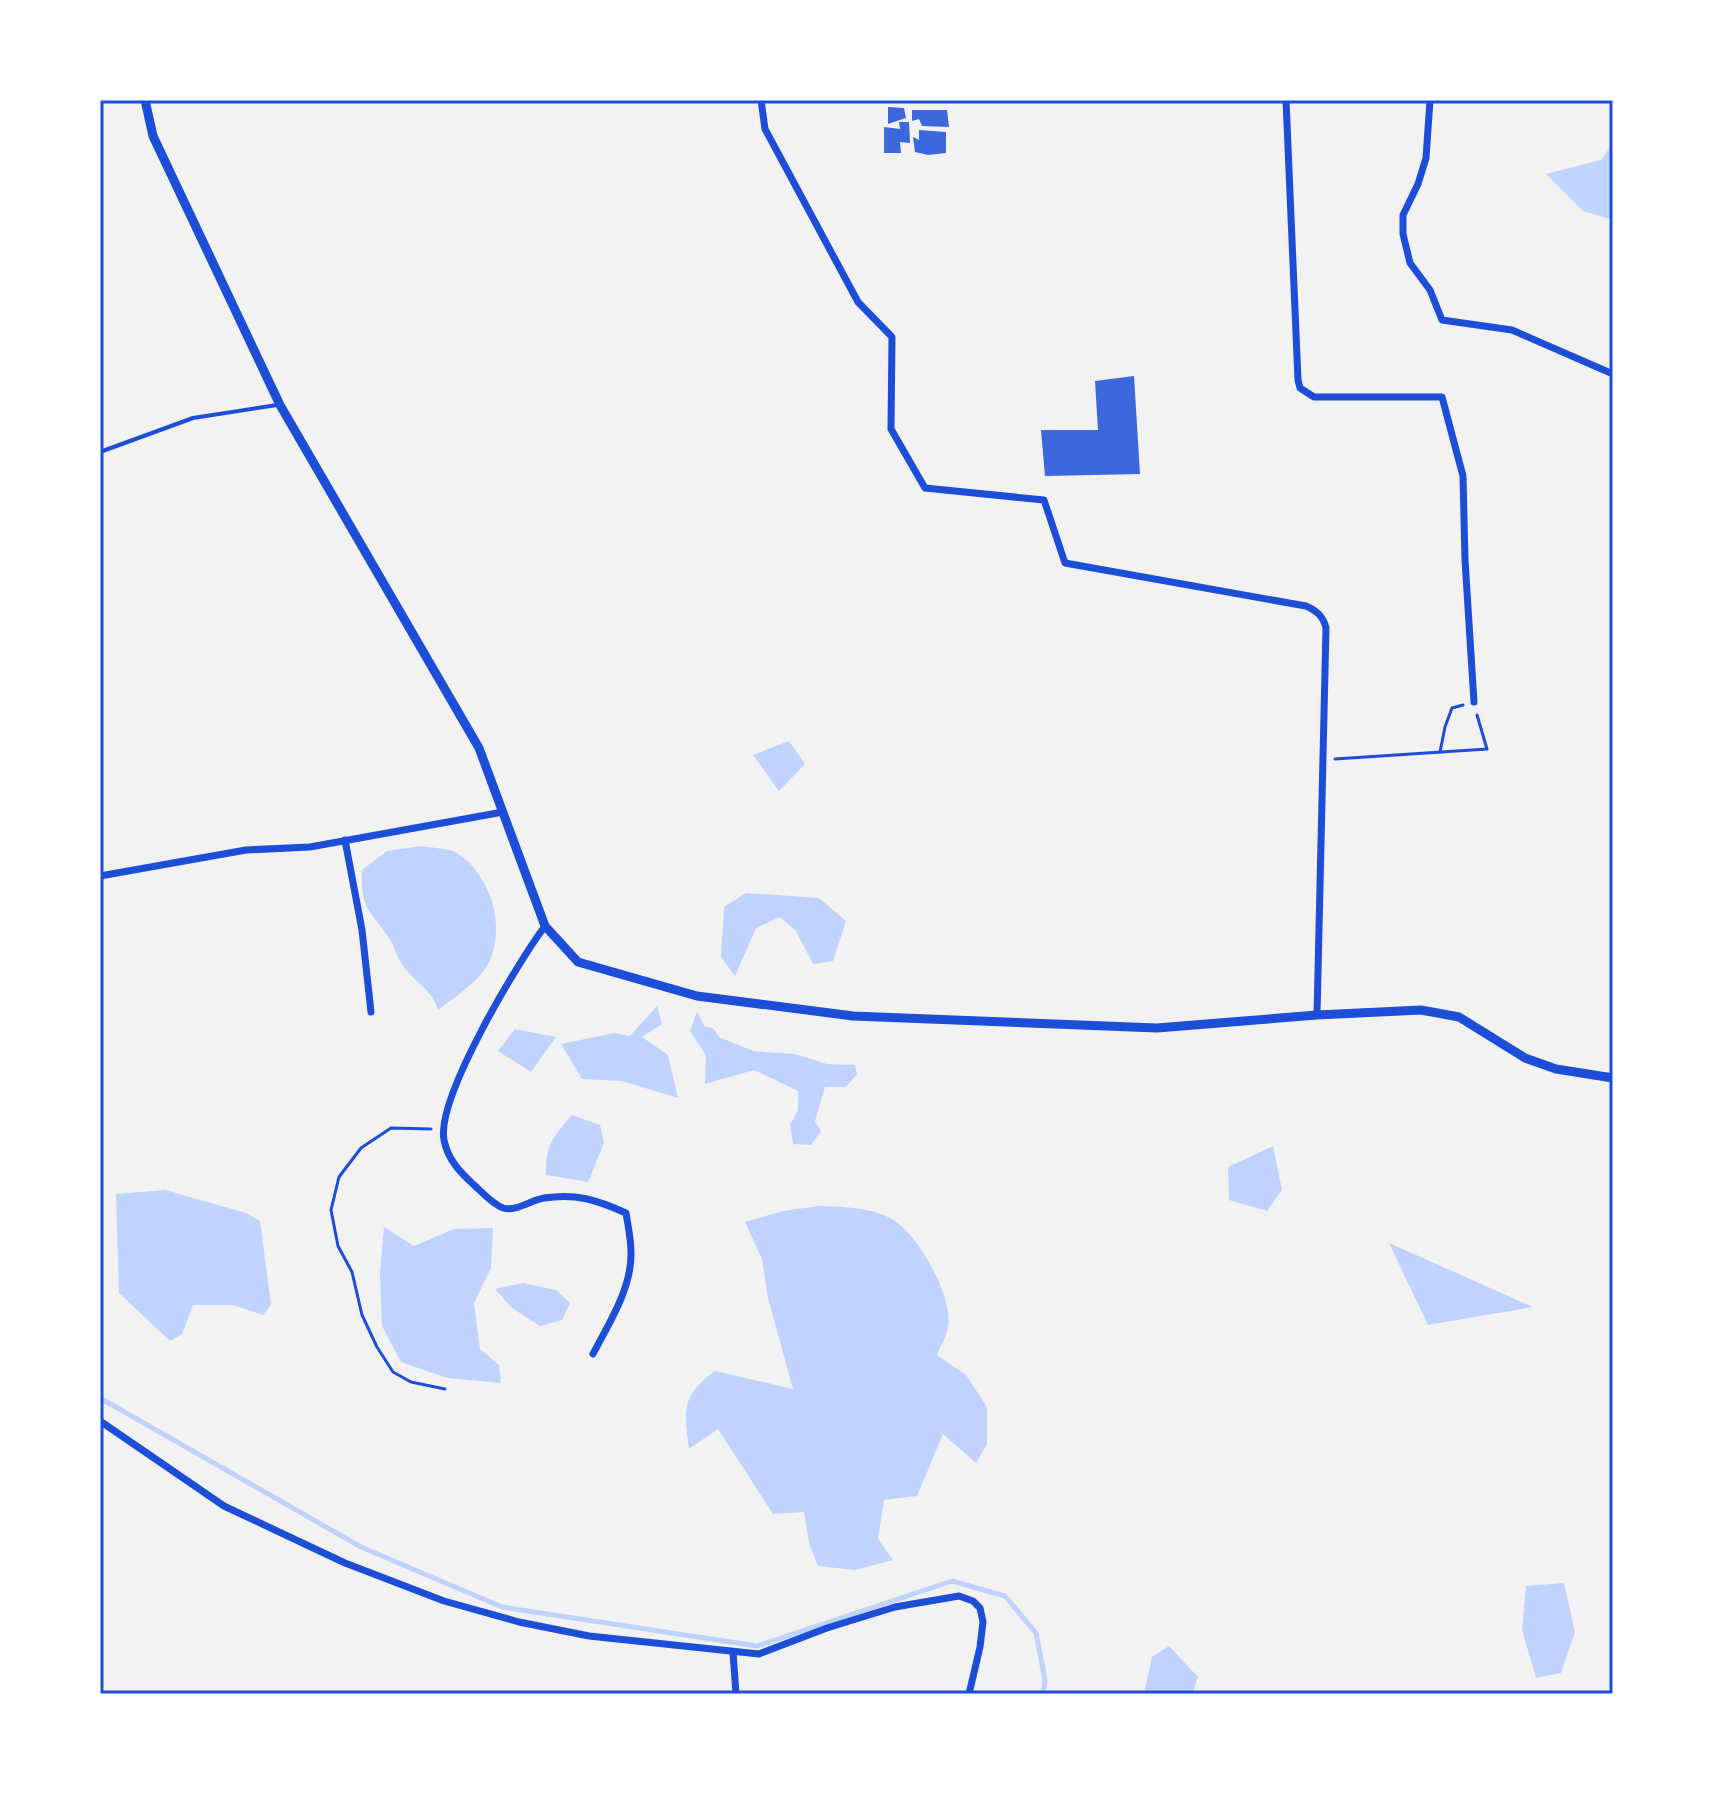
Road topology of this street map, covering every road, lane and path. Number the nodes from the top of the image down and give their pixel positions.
1 (145, 100) edge
2 (761, 100) edge
3 (1286, 100) edge
4 (1430, 100) edge
5 (1613, 374) edge
6 (280, 405) junction
7 (100, 452) edge
8 (1474, 702) junction
9 (1440, 752) junction
10 (1323, 759) junction
11 (503, 812) junction
12 (345, 840) junction
13 (100, 876) edge
14 (545, 926) junction
15 (371, 1012) dead end
16 (1317, 1015) junction
17 (1613, 1078) edge
18 (443, 1130) junction
19 (593, 1354) dead end
20 (445, 1389) dead end
21 (100, 1421) edge
22 (733, 1652) junction
23 (736, 1694) edge
24 (969, 1694) edge

1 - 6 street
2 - 10 street
3 - 8 street
4 - 5 street
6 - 7 lane
6 - 11 street
8 - 9 path
8 - 9 path
9 - 10 path
10 - 16 street
11 - 12 street
11 - 14 street
12 - 13 street
12 - 15 street
14 - 16 street
14 - 18 street
16 - 17 street
18 - 19 street
18 - 20 path
21 - 22 street
22 - 23 street
22 - 24 street

